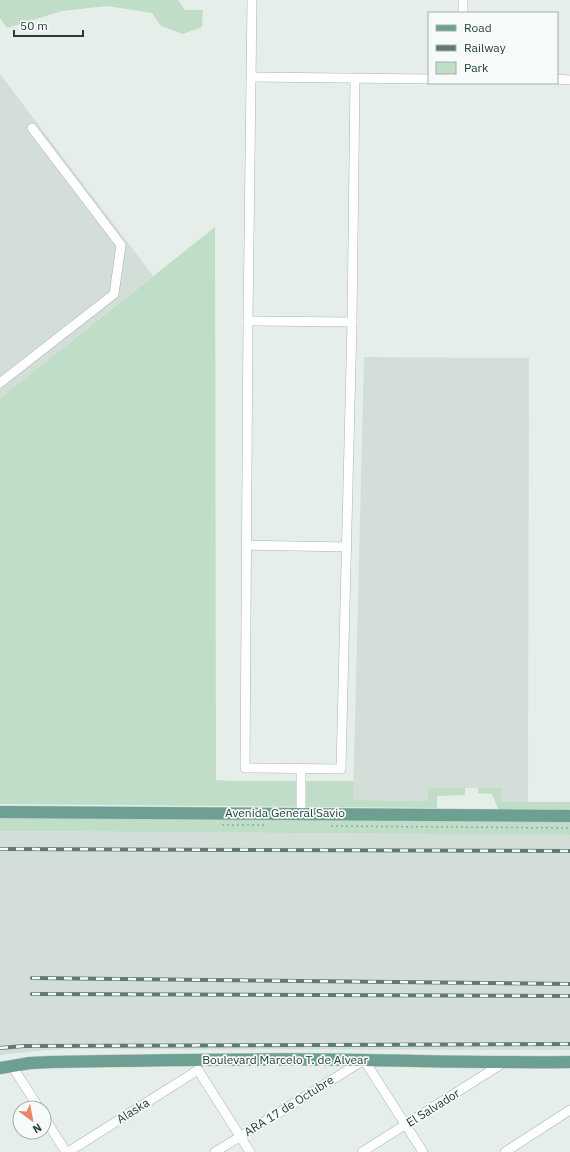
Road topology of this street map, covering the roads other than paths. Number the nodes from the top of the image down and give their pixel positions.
1 (252, 0) edge
2 (463, 0) edge
3 (463, 12) edge
4 (252, 77) junction
5 (355, 79) junction
6 (428, 79) edge
7 (558, 79) edge
8 (570, 80) edge
9 (32, 128) dead end
10 (248, 321) junction
11 (352, 322) junction
12 (0, 383) edge
13 (246, 544) junction
14 (347, 547) junction
15 (302, 769) junction
16 (0, 812) edge
17 (301, 814) junction
18 (570, 816) edge
19 (364, 1060) junction
20 (570, 1062) edge
21 (504, 1063) junction
22 (198, 1065) junction
23 (12, 1066) junction
24 (0, 1068) edge
25 (34, 1100) edge
26 (570, 1110) edge
27 (406, 1125) junction
28 (52, 1129) edge
29 (240, 1136) junction
30 (67, 1152) edge
31 (215, 1152) edge
32 (250, 1152) edge
33 (362, 1152) edge
34 (423, 1152) edge
35 (505, 1152) edge

1 - 4 street
2 - 3 street
4 - 5 street
4 - 10 street
5 - 6 street
5 - 11 street
7 - 8 street
9 - 12 street
10 - 11 street
10 - 13 street
11 - 14 street
13 - 14 street
13 - 15 street
14 - 15 street
15 - 17 street
16 - 17 main road, Avenida General Savio
17 - 18 main road, Avenida General Savio
19 - 21 main road, Boulevard Marcelo T. de Alvear
19 - 22 main road, Boulevard Marcelo T. de Alvear
19 - 27 street
19 - 29 street, ARA 17 de Octubre
20 - 21 main road, Boulevard Marcelo T. de Alvear
21 - 27 street, El Salvador
22 - 23 main road, Boulevard Marcelo T. de Alvear
22 - 29 street
22 - 30 street, Alaska
23 - 24 main road, Boulevard Marcelo T. de Alvear
23 - 25 street
26 - 35 street
27 - 33 street, El Salvador
27 - 34 street
28 - 30 street
29 - 31 street, ARA 17 de Octubre
29 - 32 street

